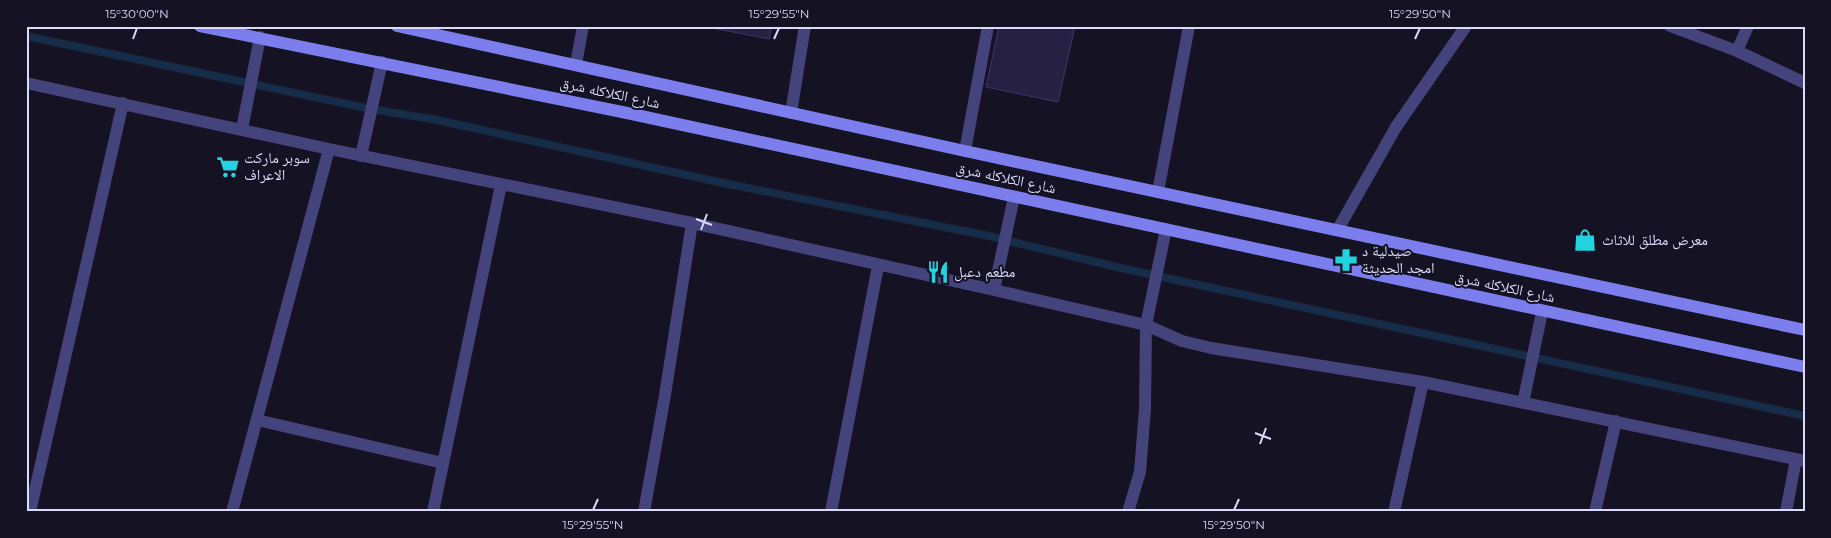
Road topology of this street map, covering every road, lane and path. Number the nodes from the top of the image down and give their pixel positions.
1 (200, 26) edge
2 (397, 26) edge
3 (583, 26) edge
4 (805, 26) edge
5 (988, 26) edge
6 (1189, 26) edge
7 (1466, 26) edge
8 (1670, 26) edge
9 (1748, 26) edge
10 (260, 37) junction
11 (1737, 51) junction
12 (382, 62) junction
13 (576, 64) junction
14 (1805, 83) edge
15 (26, 84) edge
16 (124, 103) junction
17 (791, 113) junction
18 (242, 129) junction
19 (329, 149) junction
20 (965, 151) junction
21 (361, 156) junction
22 (501, 185) junction
23 (1158, 192) junction
24 (1014, 197) junction
25 (692, 223) junction
26 (1166, 229) junction
27 (1338, 230) junction
28 (878, 266) junction
29 (994, 290) junction
30 (1542, 312) junction
31 (1146, 325) junction
32 (1805, 330) edge
33 (1805, 367) edge
34 (1423, 382) junction
35 (1523, 403) junction
36 (257, 420) junction
37 (1616, 422) junction
38 (1800, 460) edge
39 (443, 463) junction
40 (30, 512) edge
41 (232, 512) edge
42 (433, 512) edge
43 (644, 512) edge
44 (831, 512) edge
45 (1128, 512) edge
46 (1394, 512) edge
47 (1595, 512) edge
48 (1786, 512) edge

1 - 10 street, شارع الكلاكله شرق
2 - 13 street, شارع الكلاكله شرق
3 - 13 street
4 - 17 street
5 - 20 street
6 - 23 street
7 - 27 street
8 - 11 street
9 - 11 street
10 - 12 street, شارع الكلاكله شرق
10 - 18 street
11 - 14 street
12 - 21 street
12 - 24 street, شارع الكلاكله شرق
13 - 17 street, شارع الكلاكله شرق
15 - 16 street
16 - 18 street
16 - 40 street
17 - 20 street, شارع الكلاكله شرق
18 - 19 street
19 - 21 street
19 - 36 street
20 - 23 street, شارع الكلاكله شرق
21 - 22 street
22 - 25 street
22 - 39 street
23 - 27 street, شارع الكلاكله شرق
24 - 26 street, شارع الكلاكله شرق
24 - 29 street
25 - 28 street
25 - 43 street
26 - 30 street, شارع الكلاكله شرق
26 - 31 street
27 - 32 street, شارع الكلاكله شرق
28 - 29 street
28 - 44 street
29 - 31 street
30 - 33 street, شارع الكلاكله شرق
30 - 35 street
31 - 34 street
31 - 45 street
34 - 35 street
34 - 46 street
35 - 37 street
36 - 39 street
36 - 41 street
37 - 38 street
37 - 47 street
38 - 48 street
39 - 42 street

